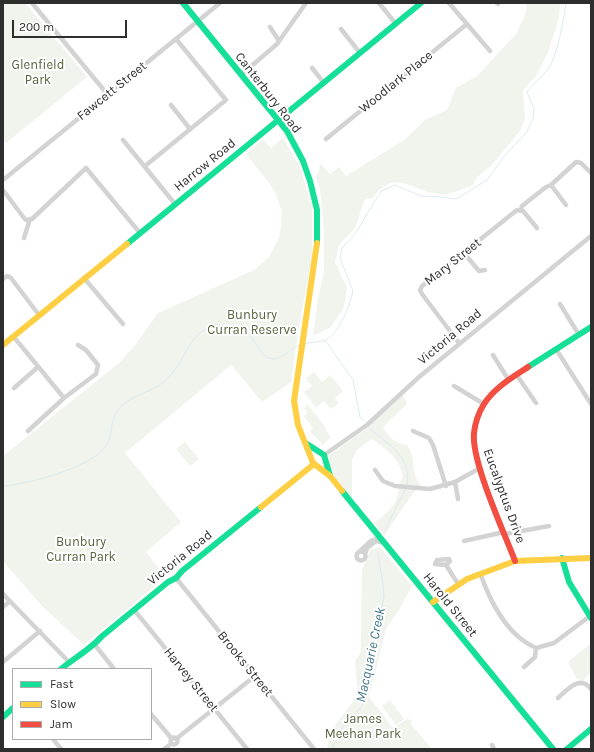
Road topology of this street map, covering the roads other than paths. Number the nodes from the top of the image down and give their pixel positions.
1 (32, 3) edge
2 (183, 3) edge
3 (220, 3) edge
4 (306, 3) edge
5 (379, 3) edge
6 (421, 3) edge
7 (449, 3) edge
8 (198, 21) junction
9 (396, 24) junction
10 (467, 24) junction
11 (270, 27) dead end
12 (341, 29) dead end
13 (176, 39) junction
14 (279, 41) junction
15 (490, 51) dead end
16 (360, 54) junction
17 (312, 68) dead end
18 (241, 75) junction
19 (324, 83) junction
20 (108, 95) junction
21 (171, 105) dead end
22 (278, 120) junction
23 (190, 129) junction
24 (326, 139) dead end
25 (123, 140) dead end
26 (145, 166) junction
27 (591, 173) edge
28 (3, 180) edge
29 (551, 185) junction
30 (3, 190) edge
31 (175, 204) junction
32 (566, 205) dead end
33 (522, 210) junction
34 (30, 219) junction
35 (537, 228) dead end
36 (140, 233) junction
37 (591, 236) edge
38 (24, 238) dead end
39 (464, 253) junction
40 (485, 270) dead end
41 (84, 278) junction
42 (3, 279) edge
43 (560, 304) dead end
44 (39, 315) junction
45 (122, 324) dead end
46 (591, 327) edge
47 (579, 335) junction
48 (13, 336) junction
49 (459, 343) junction
50 (3, 345) edge
51 (78, 345) dead end
52 (556, 349) junction
53 (493, 355) dead end
54 (38, 367) junction
55 (516, 374) junction
56 (508, 379) junction
57 (454, 386) dead end
58 (14, 388) dead end
59 (64, 398) junction
60 (536, 403) dead end
61 (484, 404) junction
62 (591, 404) edge
63 (28, 431) dead end
64 (414, 431) dead end
65 (306, 443) junction
66 (323, 456) junction
67 (315, 463) junction
68 (480, 468) junction
69 (375, 470) dead end
70 (330, 476) junction
71 (455, 482) junction
72 (446, 486) junction
73 (458, 499) dead end
74 (549, 526) dead end
75 (505, 533) junction
76 (475, 537) junction
77 (376, 540) junction
78 (464, 541) dead end
79 (472, 545) dead end
80 (360, 552) junction
81 (365, 554) junction
82 (562, 558) junction
83 (591, 558) edge
84 (515, 561) junction
85 (446, 565) dead end
86 (480, 573) junction
87 (176, 578) junction
88 (458, 584) junction
89 (3, 594) edge
90 (9, 602) junction
91 (433, 602) junction
92 (3, 607) edge
93 (135, 611) junction
94 (590, 617) edge
95 (40, 631) junction
96 (95, 644) junction
97 (536, 648) junction
98 (3, 662) edge
99 (70, 662) junction
100 (524, 667) dead end
101 (62, 668) edge
102 (113, 668) edge
103 (255, 676) junction
104 (591, 689) edge
105 (558, 698) dead end
106 (12, 709) edge
107 (214, 709) junction
108 (152, 715) edge
109 (3, 717) edge
110 (591, 729) edge
111 (54, 740) edge
112 (174, 741) junction
113 (61, 749) edge
114 (164, 749) edge
115 (180, 749) edge
116 (247, 749) edge
117 (314, 749) edge
118 (553, 749) edge
119 (567, 749) edge

1 - 20 street
2 - 8 street, Canterbury Road
3 - 8 street, Fawcett Street
4 - 14 street
5 - 9 street
6 - 9 street, Harrow Road
7 - 10 street
8 - 13 street, Fawcett Street
8 - 18 street, Canterbury Road
9 - 16 street, Harrow Road
10 - 15 street
10 - 24 street, Woodlark Place
11 - 14 street
12 - 16 street
13 - 20 street, Fawcett Street
13 - 23 street
14 - 18 street
16 - 19 street, Harrow Road
17 - 19 street
18 - 22 street, Canterbury Road
19 - 22 street, Harrow Road
20 - 28 street, Fawcett Street
21 - 23 street
22 - 31 street, Harrow Road
22 - 65 street, Canterbury Road
23 - 26 street
25 - 26 street
26 - 31 street
27 - 29 street, Mary Street
29 - 32 street
29 - 33 street, Mary Street
30 - 34 street
31 - 36 street, Harrow Road
33 - 35 street
33 - 39 street, Mary Street
34 - 36 street
34 - 38 street
36 - 41 street, Harrow Road
37 - 49 street, Victoria Road
39 - 40 street
39 - 49 street, Mary Street
41 - 44 street, Harrow Road
41 - 45 street
42 - 44 street
43 - 47 street
44 - 48 street, Harrow Road
46 - 47 street, Eucalyptus Drive
47 - 52 street, Eucalyptus Drive
48 - 50 street, Harrow Road
48 - 54 street
49 - 66 street, Victoria Road
51 - 59 street
52 - 55 street, Eucalyptus Drive
52 - 62 street
53 - 56 street
54 - 58 street
54 - 59 street
55 - 56 street, Eucalyptus Drive
55 - 60 street
56 - 61 street, Eucalyptus Drive
57 - 61 street
59 - 63 street
61 - 68 street, Eucalyptus Drive
64 - 72 street
65 - 66 street
65 - 67 street, Canterbury Road
66 - 67 street
66 - 67 street
66 - 70 street, Harold Street
67 - 70 street, Harold Street
67 - 87 street, Victoria Road
68 - 71 street
68 - 75 street, Eucalyptus Drive
69 - 72 street
70 - 77 street, Harold Street
71 - 72 street
71 - 73 street
74 - 75 street
75 - 76 street
75 - 84 street, Eucalyptus Drive
76 - 78 street
76 - 79 street
77 - 80 street
77 - 81 street
77 - 91 street, Harold Street
80 - 81 street
80 - 81 street
82 - 83 street
82 - 84 street
82 - 94 street
84 - 86 street
85 - 88 street
86 - 88 street
86 - 97 street
87 - 93 street, Victoria Road
87 - 103 street, Brooks Street
88 - 91 street
89 - 90 street
90 - 92 street
90 - 95 street
91 - 118 street, Harold Street
93 - 96 street, Victoria Road
93 - 107 street, Harvey Street
94 - 97 street
95 - 98 street
95 - 99 street
96 - 99 street, Victoria Road
96 - 102 street
97 - 100 street
99 - 101 street, Victoria Road
103 - 107 street
103 - 117 street, Brooks Street
104 - 105 street
106 - 109 street
107 - 112 street
107 - 116 street, Harvey Street
108 - 112 street
110 - 119 street
111 - 113 street
112 - 114 street
112 - 115 street

